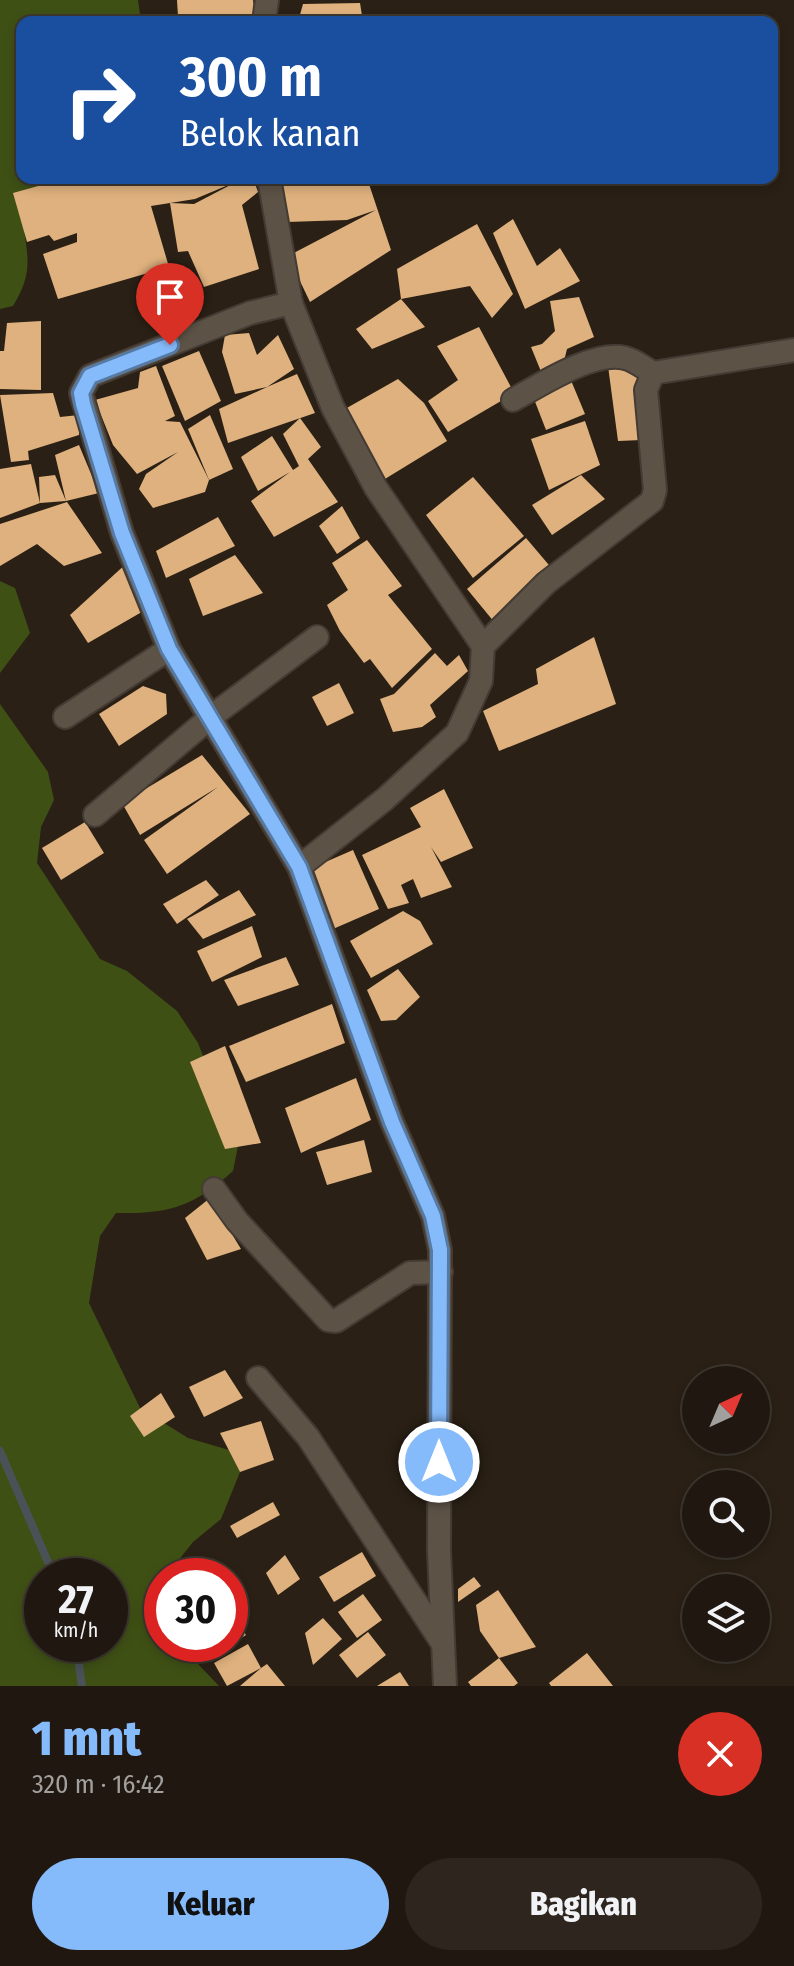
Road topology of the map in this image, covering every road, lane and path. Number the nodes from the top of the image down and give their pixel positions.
1 (270, 184) edge
2 (291, 303) junction
3 (794, 350) edge
4 (653, 373) junction
5 (513, 400) dead end
6 (317, 637) dead end
7 (483, 646) junction
8 (169, 649) junction
9 (212, 716) junction
10 (65, 717) dead end
11 (95, 815) dead end
12 (299, 867) junction
13 (214, 1189) dead end
14 (441, 1272) junction
15 (258, 1378) dead end
16 (441, 1642) junction
17 (445, 1686) edge

1 - 2 street
2 - 7 street
2 - 8 street
3 - 4 street
4 - 5 street
4 - 7 street
6 - 9 street
7 - 12 street
8 - 9 street
8 - 10 street
9 - 11 street
9 - 12 street
12 - 14 street
13 - 14 street
14 - 16 street
15 - 16 street
16 - 17 street

